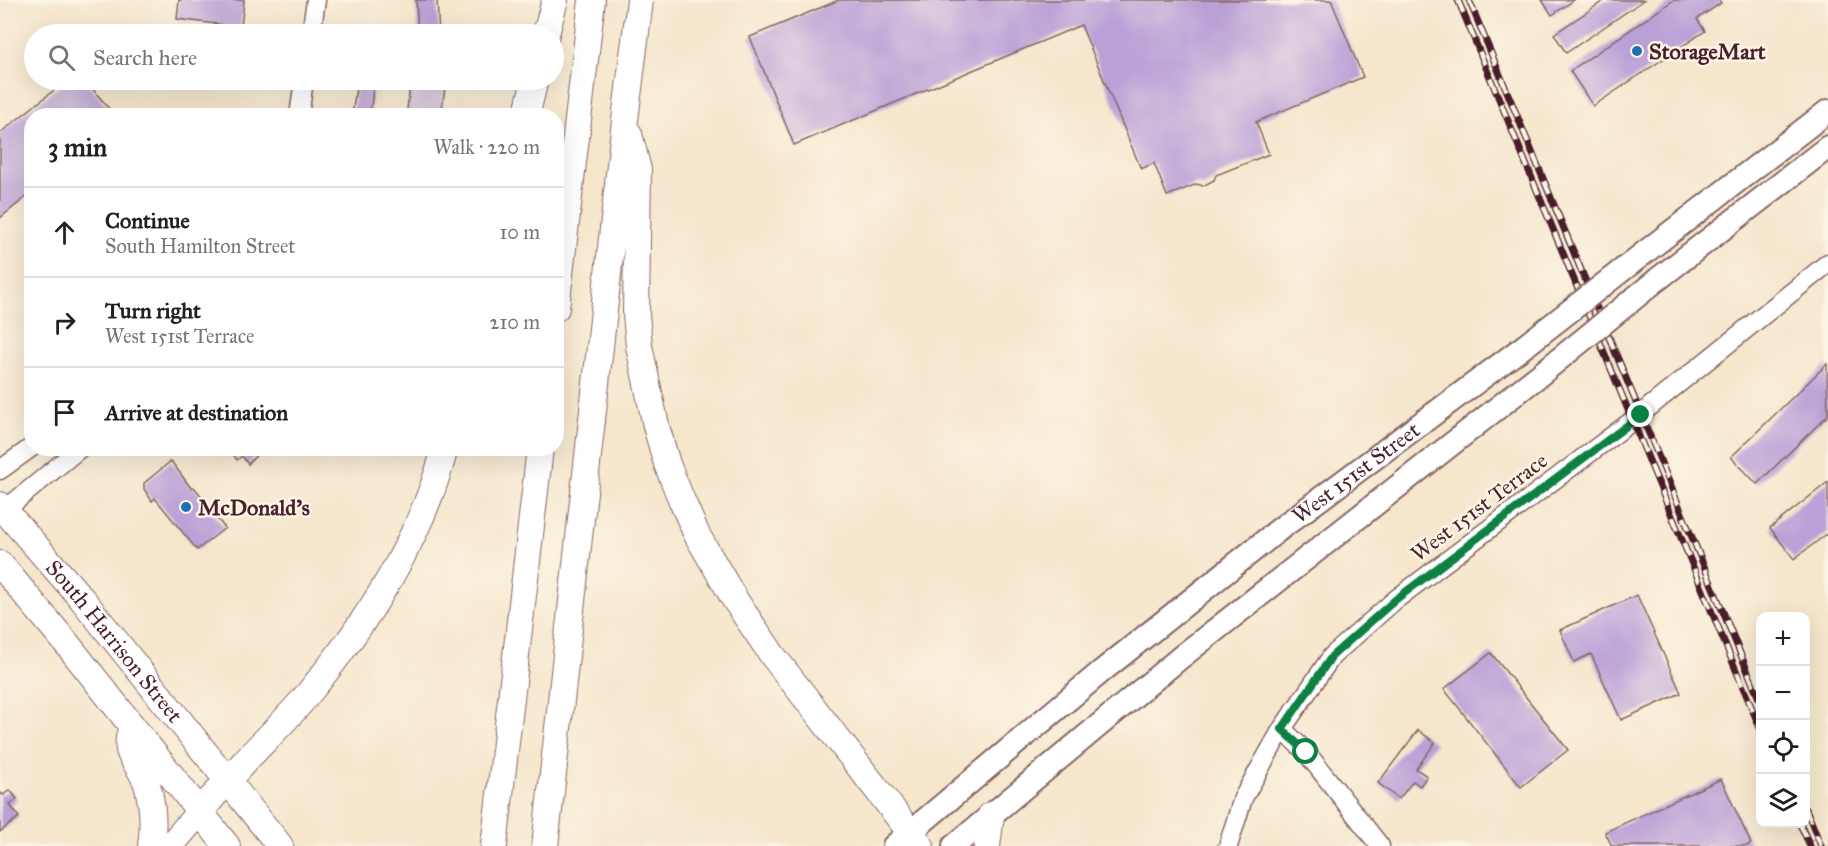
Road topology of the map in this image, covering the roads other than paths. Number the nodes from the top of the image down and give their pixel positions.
1 (316, 0) edge
2 (555, 0) edge
3 (592, 0) edge
4 (640, 0) edge
5 (312, 24) edge
6 (549, 24) edge
7 (303, 90) edge
8 (532, 90) edge
9 (300, 108) edge
10 (528, 108) edge
11 (1828, 111) edge
12 (625, 120) junction
13 (1828, 147) edge
14 (564, 240) edge
15 (1828, 262) edge
16 (24, 453) edge
17 (70, 456) edge
18 (443, 456) edge
19 (539, 456) edge
20 (0, 470) edge
21 (2, 510) edge
22 (0, 564) edge
23 (132, 727) junction
24 (1282, 729) junction
25 (227, 781) junction
26 (991, 815) junction
27 (211, 834) edge
28 (909, 843) edge
29 (151, 846) edge
30 (170, 846) edge
31 (280, 846) edge
32 (494, 846) edge
33 (545, 846) edge
34 (954, 846) edge
35 (987, 846) edge
36 (1228, 846) edge
37 (1380, 846) edge

1 - 5 street
2 - 6 highway
3 - 14 highway
4 - 12 highway
7 - 9 street
8 - 10 highway
11 - 28 main road, West 151st Street, bridge
12 - 28 highway
12 - 33 highway
13 - 26 main road, West 151st Street, bridge
15 - 24 street, West 151st Terrace
16 - 20 street
17 - 21 street
18 - 25 highway
19 - 32 highway
21 - 25 highway, South Harrison Street
22 - 23 highway, South Harrison Street
23 - 27 highway, South Harrison Street
23 - 29 highway
24 - 36 street, West 151st Terrace
24 - 37 street
25 - 27 highway
25 - 31 highway, South Harrison Street
26 - 34 main road, West 151st Street
26 - 35 highway
27 - 30 highway

